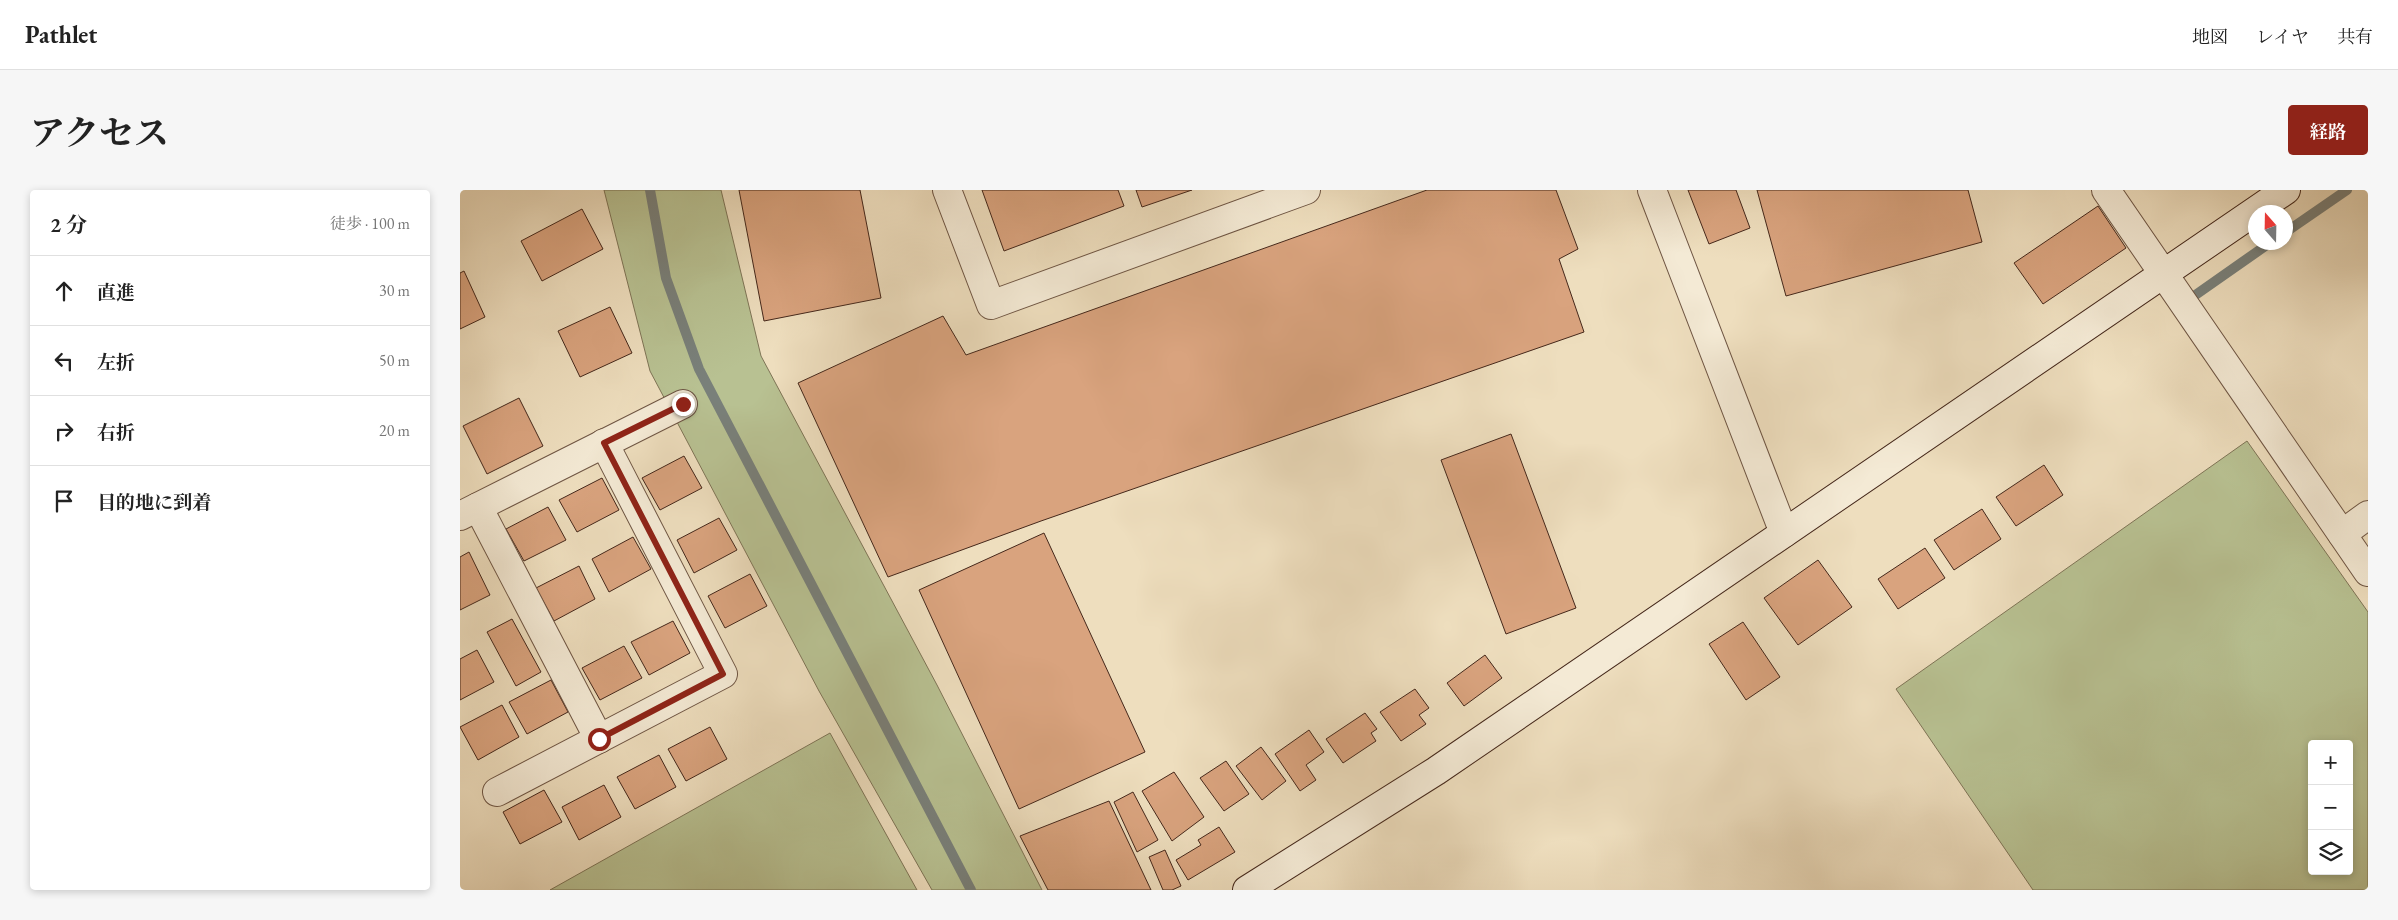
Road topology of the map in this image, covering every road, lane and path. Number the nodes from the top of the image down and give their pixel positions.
1 (947, 190) edge
2 (1306, 190) edge
3 (1652, 190) edge
4 (2106, 190) edge
5 (2286, 190) edge
6 (2163, 273) junction
7 (683, 404) dead end
8 (604, 443) junction
9 (469, 512) edge
10 (2368, 516) edge
11 (1784, 533) junction
12 (2342, 534) junction
13 (2368, 572) edge
14 (599, 739) junction
15 (497, 792) dead end
16 (1247, 890) edge

1 - 2 street
3 - 11 street
4 - 6 street
5 - 6 street
6 - 11 street
6 - 12 street
7 - 8 street
8 - 9 street
8 - 14 street
9 - 14 street
10 - 12 street
11 - 16 street
12 - 13 street
14 - 15 street

